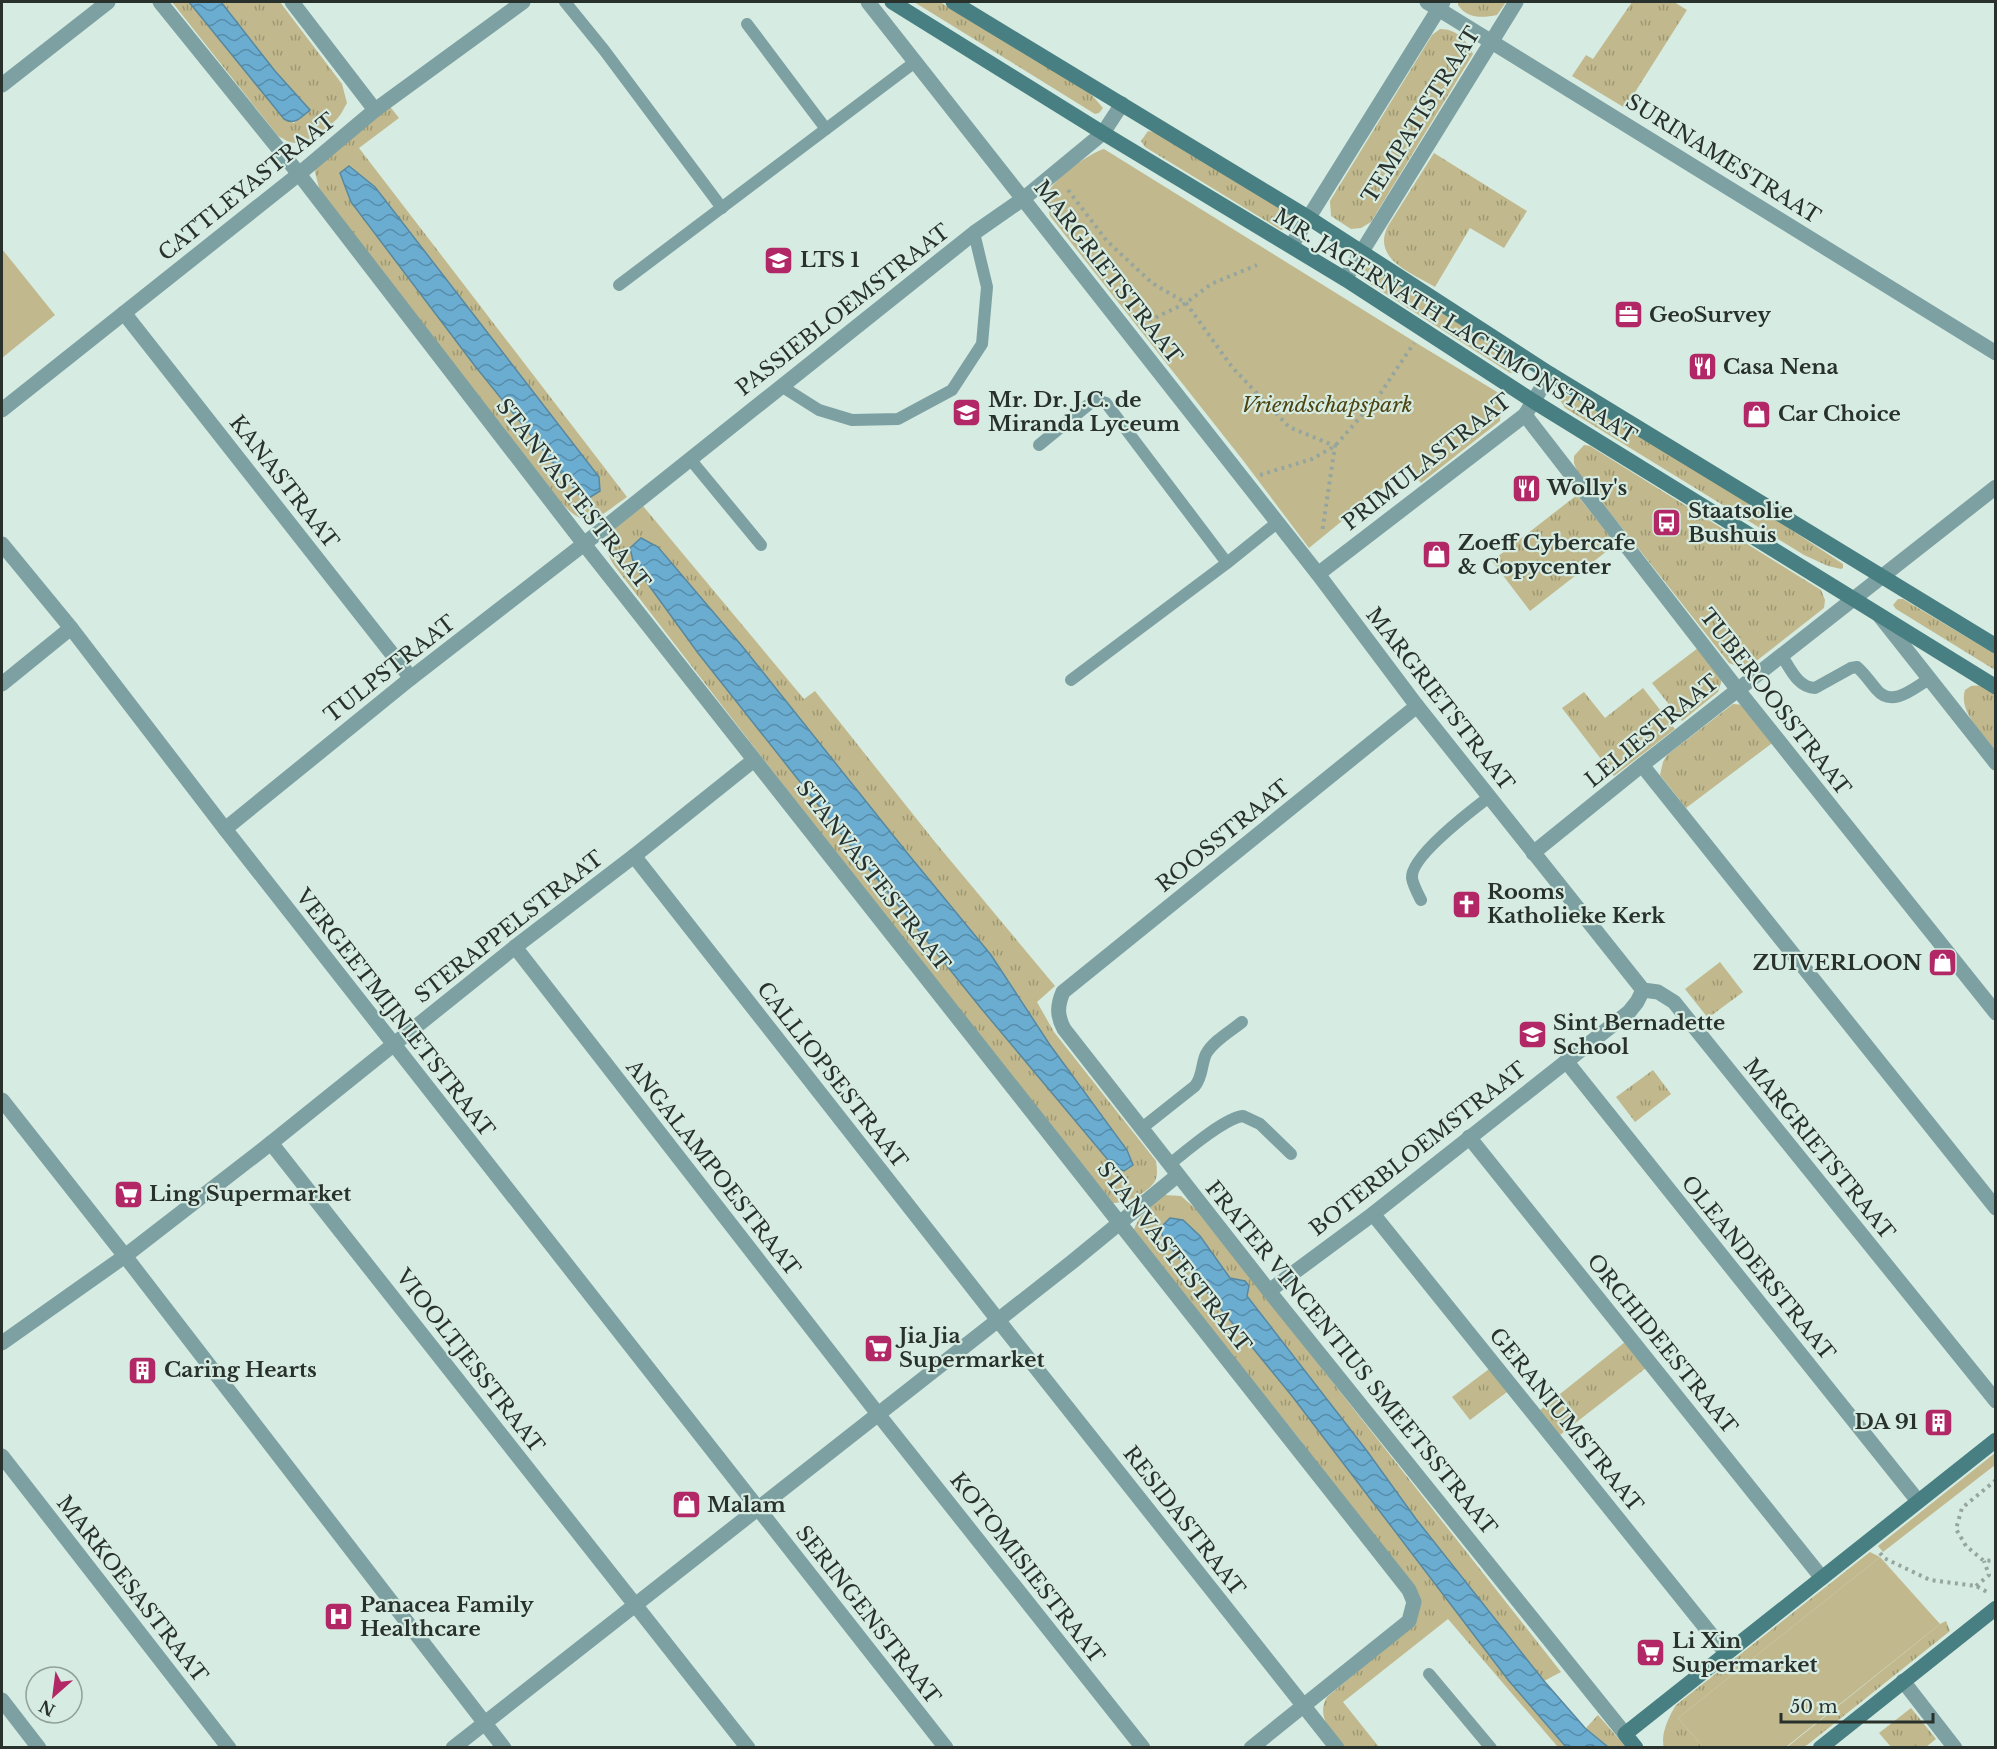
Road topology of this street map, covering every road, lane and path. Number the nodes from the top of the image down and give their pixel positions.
1 (108, 2) edge
2 (160, 2) edge
3 (292, 2) edge
4 (523, 2) edge
5 (565, 2) edge
6 (868, 2) edge
7 (892, 2) edge
8 (953, 2) edge
9 (1516, 2) edge
10 (1437, 4) edge
11 (747, 24) dead end
12 (1492, 41) junction
13 (915, 62) junction
14 (2, 85) edge
15 (1122, 104) junction
16 (375, 110) junction
17 (826, 129) junction
18 (1102, 133) junction
19 (299, 174) junction
20 (1068, 190) dead end
21 (1023, 199) junction
22 (722, 208) junction
23 (1310, 218) junction
24 (974, 233) junction
25 (1291, 246) junction
26 (1363, 252) junction
27 (1257, 265) dead end
28 (1345, 279) junction
29 (619, 285) dead end
30 (1186, 303) junction
31 (124, 313) junction
32 (1142, 324) dead end
33 (1423, 329) junction
34 (1995, 353) edge
35 (1550, 374) junction
36 (781, 386) junction
37 (1533, 401) junction
38 (2, 410) edge
39 (1525, 415) junction
40 (1039, 445) dead end
41 (1335, 446) junction
42 (690, 459) junction
43 (1245, 480) junction
44 (1995, 488) edge
45 (1278, 522) junction
46 (1322, 533) dead end
47 (2, 544) edge
48 (584, 544) junction
49 (760, 545) dead end
50 (1227, 563) junction
51 (1318, 574) junction
52 (1884, 577) junction
53 (1854, 599) junction
54 (1879, 615) junction
55 (71, 628) junction
56 (1995, 646) edge
57 (1782, 656) junction
58 (411, 678) junction
59 (1929, 679) junction
60 (1071, 680) dead end
61 (2, 684) edge
62 (1995, 687) edge
63 (1738, 690) junction
64 (1417, 706) junction
65 (754, 760) junction
66 (1995, 764) edge
67 (1642, 765) junction
68 (1489, 797) junction
69 (225, 829) junction
70 (1533, 854) junction
71 (634, 856) junction
72 (1421, 900) dead end
73 (515, 947) junction
74 (1643, 990) junction
75 (1059, 1001) joint
76 (1995, 1013) edge
77 (1242, 1022) dead end
78 (393, 1044) junction
79 (1566, 1061) junction
80 (2, 1100) edge
81 (1142, 1128) junction
82 (1469, 1137) junction
83 (271, 1143) junction
84 (1291, 1154) dead end
85 (1174, 1169) junction
86 (1995, 1208) edge
87 (1372, 1214) junction
88 (1120, 1223) junction
89 (125, 1256) junction
90 (1269, 1291) junction
91 (998, 1320) junction
92 (2, 1343) edge
93 (1995, 1401) edge
94 (878, 1414) junction
95 (1995, 1440) edge
96 (2, 1456) edge
97 (1995, 1480) edge
98 (1918, 1501) junction
99 (757, 1508) junction
100 (1871, 1540) junction
101 (1995, 1560) edge
102 (1984, 1561) junction
103 (1822, 1578) junction
104 (1976, 1586) junction
105 (1995, 1596) edge
106 (635, 1605) junction
107 (1995, 1608) edge
108 (1726, 1653) junction
109 (1429, 1674) dead end
110 (1903, 1681) junction
111 (2, 1700) edge
112 (1304, 1706) junction
113 (484, 1723) junction
114 (1625, 1734) junction
115 (39, 1748) edge
116 (229, 1748) edge
117 (453, 1748) edge
118 (504, 1748) edge
119 (748, 1748) edge
120 (946, 1748) edge
121 (1143, 1748) edge
122 (1251, 1748) edge
123 (1337, 1748) edge
124 (1491, 1748) edge
125 (1636, 1748) edge
126 (1820, 1748) edge
127 (1955, 1748) edge

1 - 14 street
2 - 19 street, STANVASTESTRAAT
3 - 16 street
4 - 16 street, CATTLEYASTRAAT
5 - 22 lane
6 - 13 street, MARGRIETSTRAAT
7 - 18 main road, MR. JAGERNATH LACHMONSTRAAT
8 - 15 main road, MR. JAGERNATH LACHMONSTRAAT
9 - 12 street, TEMPATISTRAAT
10 - 12 street, SURINAMESTRAAT
10 - 23 street, TEMPATISTRAAT
11 - 17 lane
12 - 26 street, TEMPATISTRAAT
12 - 34 street, SURINAMESTRAAT
13 - 17 lane
13 - 21 street, MARGRIETSTRAAT
15 - 18 street, PASSIEBLOEMSTRAAT
15 - 23 main road, MR. JAGERNATH LACHMONSTRAAT
16 - 19 street, CATTLEYASTRAAT
17 - 22 lane
18 - 21 street, PASSIEBLOEMSTRAAT
18 - 25 main road, MR. JAGERNATH LACHMONSTRAAT
19 - 31 street, CATTLEYASTRAAT
19 - 48 street, STANVASTESTRAAT
20 - 30 path
21 - 24 street, PASSIEBLOEMSTRAAT
21 - 43 street, MARGRIETSTRAAT
22 - 29 lane
23 - 25 street, TEMPATISTRAAT
23 - 26 main road, MR. JAGERNATH LACHMONSTRAAT
24 - 36 street, PASSIEBLOEMSTRAAT
24 - 36 lane
25 - 28 main road, MR. JAGERNATH LACHMONSTRAAT
26 - 28 street, TEMPATISTRAAT
26 - 35 main road, MR. JAGERNATH LACHMONSTRAAT
27 - 30 path
28 - 33 main road, MR. JAGERNATH LACHMONSTRAAT
30 - 32 path
30 - 41 path
31 - 38 street, CATTLEYASTRAAT
31 - 58 street, KANASTRAAT
33 - 37 main road, MR. JAGERNATH LACHMONSTRAAT
33 - 41 path
35 - 37 street, PRIMULASTRAAT
35 - 52 main road, MR. JAGERNATH LACHMONSTRAAT
36 - 42 street, PASSIEBLOEMSTRAAT
37 - 39 street, PRIMULASTRAAT
37 - 53 main road, MR. JAGERNATH LACHMONSTRAAT
39 - 51 street, PRIMULASTRAAT
39 - 63 street, TUBEROOSSTRAAT
40 - 50 lane
41 - 43 path
41 - 46 path
42 - 48 street, PASSIEBLOEMSTRAAT
42 - 49 lane
43 - 45 street, MARGRIETSTRAAT
44 - 52 street, LELIESTRAAT
45 - 50 lane
45 - 51 street, MARGRIETSTRAAT
47 - 55 street, VERGEETMIJNIETSTRAAT
48 - 58 street, TULPSTRAAT
48 - 65 street, STANVASTESTRAAT
50 - 60 lane
51 - 64 street, MARGRIETSTRAAT
52 - 53 street, LELIESTRAAT
52 - 56 main road, MR. JAGERNATH LACHMONSTRAAT
53 - 54 main road, MR. JAGERNATH LACHMONSTRAAT
53 - 57 street, LELIESTRAAT
54 - 59 street
54 - 62 main road, MR. JAGERNATH LACHMONSTRAAT
55 - 61 street
55 - 69 street, VERGEETMIJNIETSTRAAT
57 - 59 lane
57 - 63 street, LELIESTRAAT
58 - 69 street, TULPSTRAAT
59 - 66 street
63 - 67 street, LELIESTRAAT
63 - 76 street, TUBEROOSSTRAAT
64 - 68 street, MARGRIETSTRAAT
64 - 75 street, ROOSSTRAAT
65 - 71 street, STERAPPELSTRAAT
65 - 88 street, STANVASTESTRAAT
67 - 70 street, LELIESTRAAT
67 - 86 street
68 - 70 street, MARGRIETSTRAAT
68 - 72 lane
69 - 78 street, VERGEETMIJNIETSTRAAT
70 - 74 street, MARGRIETSTRAAT
71 - 73 street, STERAPPELSTRAAT
71 - 91 street, CALLIOPSESTRAAT
73 - 78 street, STERAPPELSTRAAT
73 - 94 street, ANGALAMPOESTRAAT
74 - 79 street, BOTERBLOEMSTRAAT
74 - 93 street, MARGRIETSTRAAT
75 - 81 street, FRATER VINCENTIUS SMEETSSTRAAT
77 - 81 lane
78 - 83 street, STERAPPELSTRAAT
78 - 99 street, VERGEETMIJNIETSTRAAT
79 - 82 street, BOTERBLOEMSTRAAT
79 - 98 street, OLEANDERSTRAAT
80 - 89 street
81 - 85 street, FRATER VINCENTIUS SMEETSSTRAAT
82 - 87 street, BOTERBLOEMSTRAAT
82 - 103 street, ORCHIDEESTRAAT
83 - 89 street, STERAPPELSTRAAT
83 - 106 street, VIOOLTJESSTRAAT
84 - 85 lane
85 - 88 street
85 - 90 street, FRATER VINCENTIUS SMEETSSTRAAT
87 - 90 street, BOTERBLOEMSTRAAT
87 - 108 street, GERANIUMSTRAAT
88 - 91 street
88 - 112 street, STANVASTESTRAAT
89 - 92 street, STERAPPELSTRAAT
89 - 113 street
90 - 114 street, FRATER VINCENTIUS SMEETSSTRAAT
91 - 94 street
91 - 112 street, RESIDASTRAAT
94 - 99 street
94 - 121 street, KOTOMISIESTRAAT
95 - 98 main road
96 - 116 street, MARKOESASTRAAT
97 - 102 path
98 - 100 main road
99 - 106 street
99 - 120 street, SERINGENSTRAAT
100 - 103 main road
100 - 104 path
101 - 102 path
102 - 104 path
103 - 108 main road
104 - 105 path
106 - 113 street
106 - 119 street, VIOOLTJESSTRAAT
107 - 110 main road
108 - 114 main road
109 - 124 lane
110 - 126 main road
110 - 127 street
111 - 115 street
112 - 122 street, STANVASTESTRAAT
112 - 123 street, RESIDASTRAAT
113 - 117 street
113 - 118 street
114 - 125 main road

